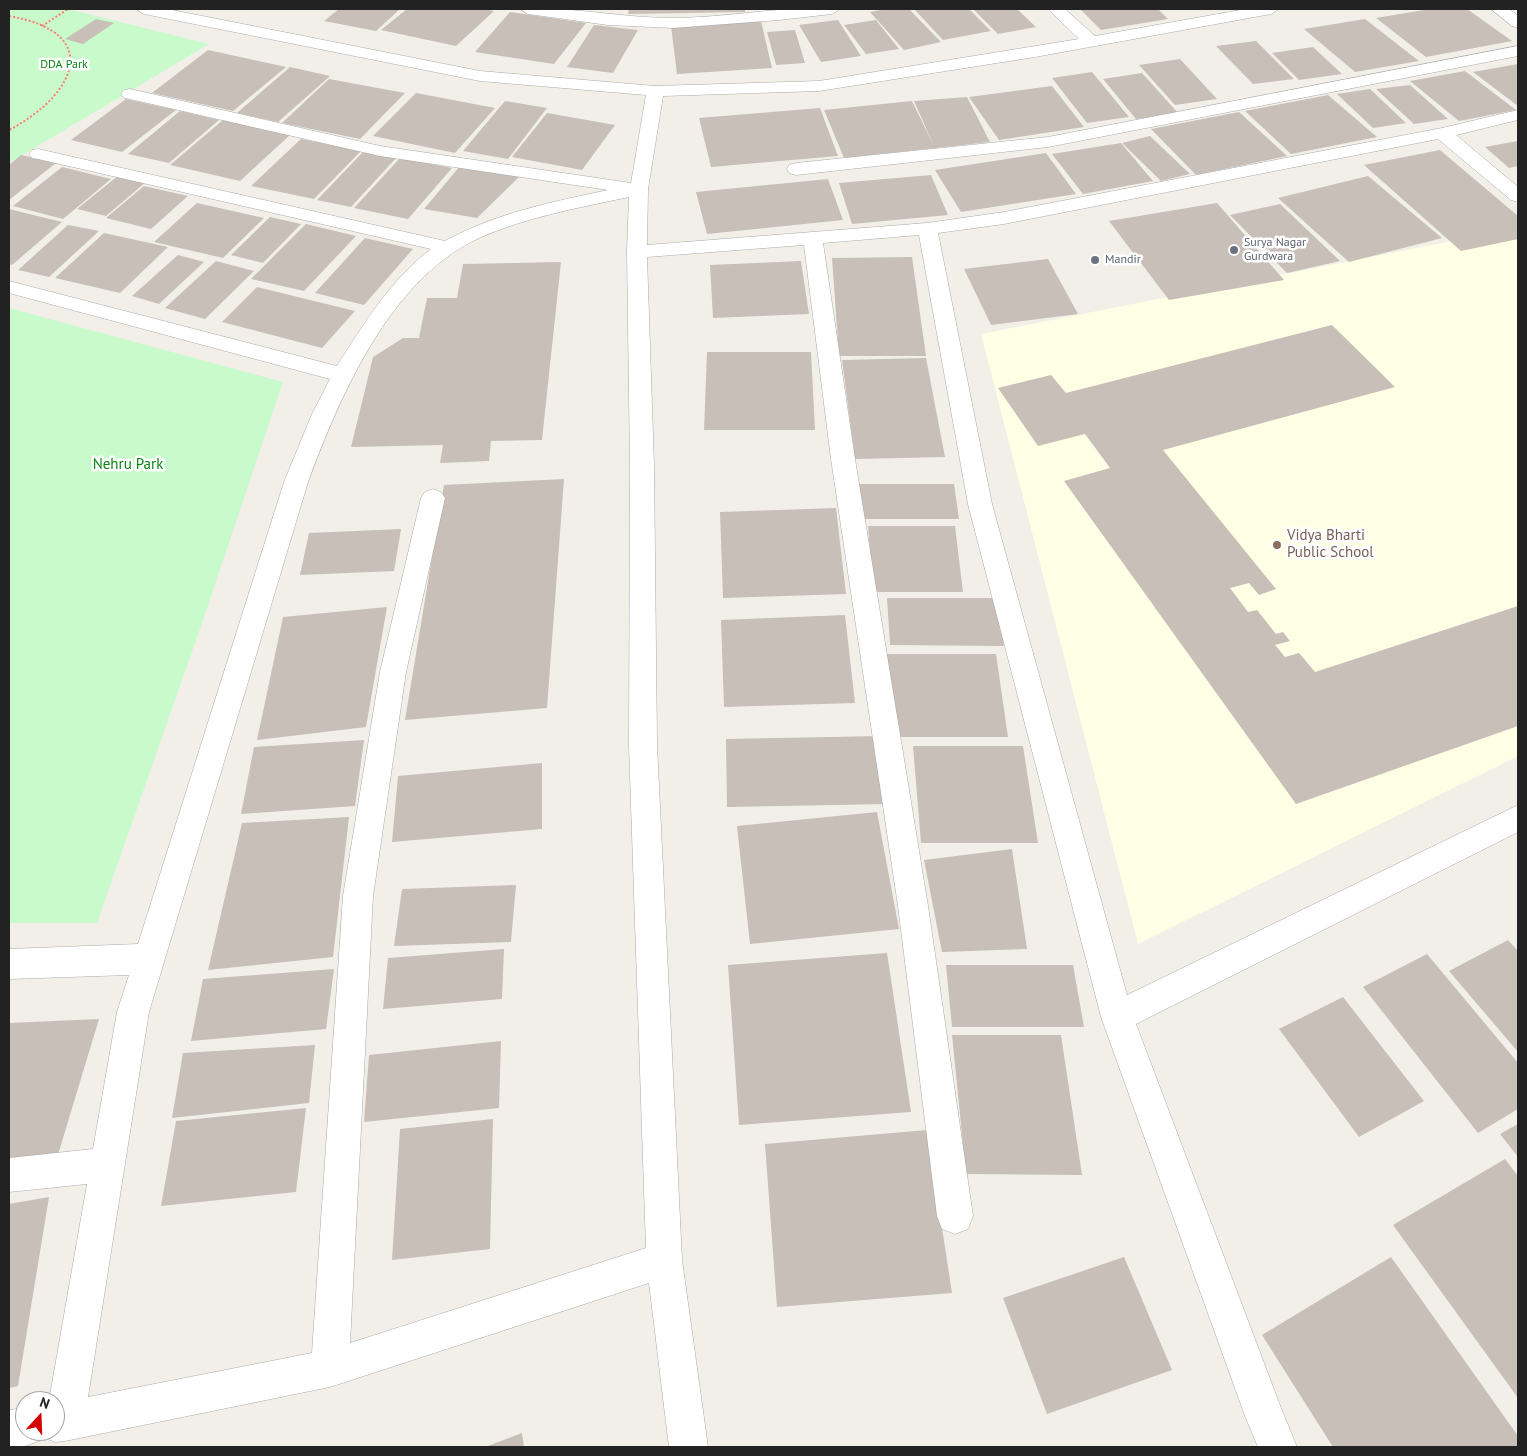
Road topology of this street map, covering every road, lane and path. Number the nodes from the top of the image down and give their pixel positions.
1 (68, 9) edge
2 (144, 9) edge
3 (528, 9) edge
4 (832, 9) edge
5 (1056, 9) edge
6 (1271, 9) edge
7 (1499, 9) edge
8 (9, 16) edge
9 (1518, 23) edge
10 (42, 26) junction
11 (1092, 42) junction
12 (1518, 51) edge
13 (655, 91) junction
14 (130, 94) dead end
15 (1518, 115) edge
16 (9, 130) edge
17 (1442, 134) junction
18 (38, 154) dead end
19 (796, 169) dead end
20 (639, 189) junction
21 (1518, 196) edge
22 (927, 229) junction
23 (813, 239) junction
24 (446, 247) junction
25 (637, 252) junction
26 (9, 287) edge
27 (343, 375) junction
28 (433, 498) dead end
29 (1518, 818) edge
30 (148, 959) junction
31 (9, 964) edge
32 (1117, 1017) junction
33 (107, 1165) junction
34 (9, 1175) edge
35 (955, 1216) dead end
36 (664, 1260) junction
37 (330, 1368) junction
38 (65, 1395) edge
39 (65, 1421) edge
40 (689, 1447) edge
41 (1278, 1447) edge

1 - 10 path
2 - 13 street
3 - 4 street
5 - 11 street
6 - 11 street
7 - 9 street
8 - 10 path
10 - 16 path
11 - 13 street
12 - 19 street
13 - 20 street
14 - 20 street
15 - 17 street
17 - 21 street
17 - 22 street
18 - 24 street
20 - 24 street
20 - 25 street
22 - 23 street
22 - 32 street
23 - 25 street
23 - 35 street
24 - 27 street
25 - 36 street
26 - 27 street
27 - 30 street
28 - 37 street
29 - 32 street
30 - 31 street
30 - 33 street
32 - 41 street
33 - 34 street
33 - 38 street
36 - 37 street
36 - 40 street
37 - 39 street

